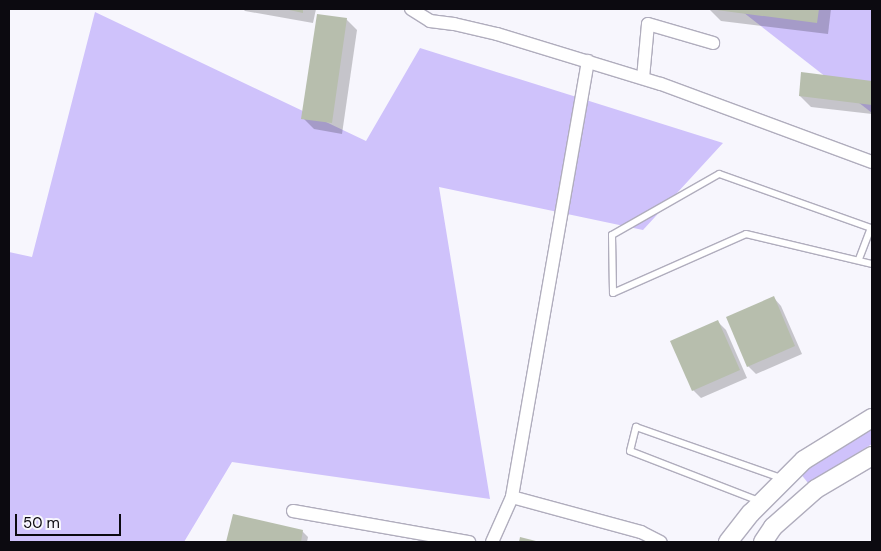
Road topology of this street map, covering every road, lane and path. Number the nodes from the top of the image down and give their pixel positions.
1 (411, 9) edge
2 (713, 43) dead end
3 (588, 61) junction
4 (643, 78) junction
5 (872, 162) edge
6 (859, 259) junction
7 (872, 264) edge
8 (872, 418) edge
9 (872, 456) edge
10 (785, 479) junction
11 (512, 497) junction
12 (762, 502) junction
13 (293, 511) dead end
14 (469, 542) edge
15 (492, 542) edge
16 (661, 542) edge
17 (728, 542) edge
18 (762, 542) edge

1 - 3 street
2 - 4 street
3 - 4 street
3 - 11 street
4 - 5 street
6 - 6 lane
6 - 7 lane
8 - 10 street
9 - 18 street
10 - 12 street
10 - 12 lane
11 - 15 street
11 - 16 street
12 - 17 street
13 - 14 street

